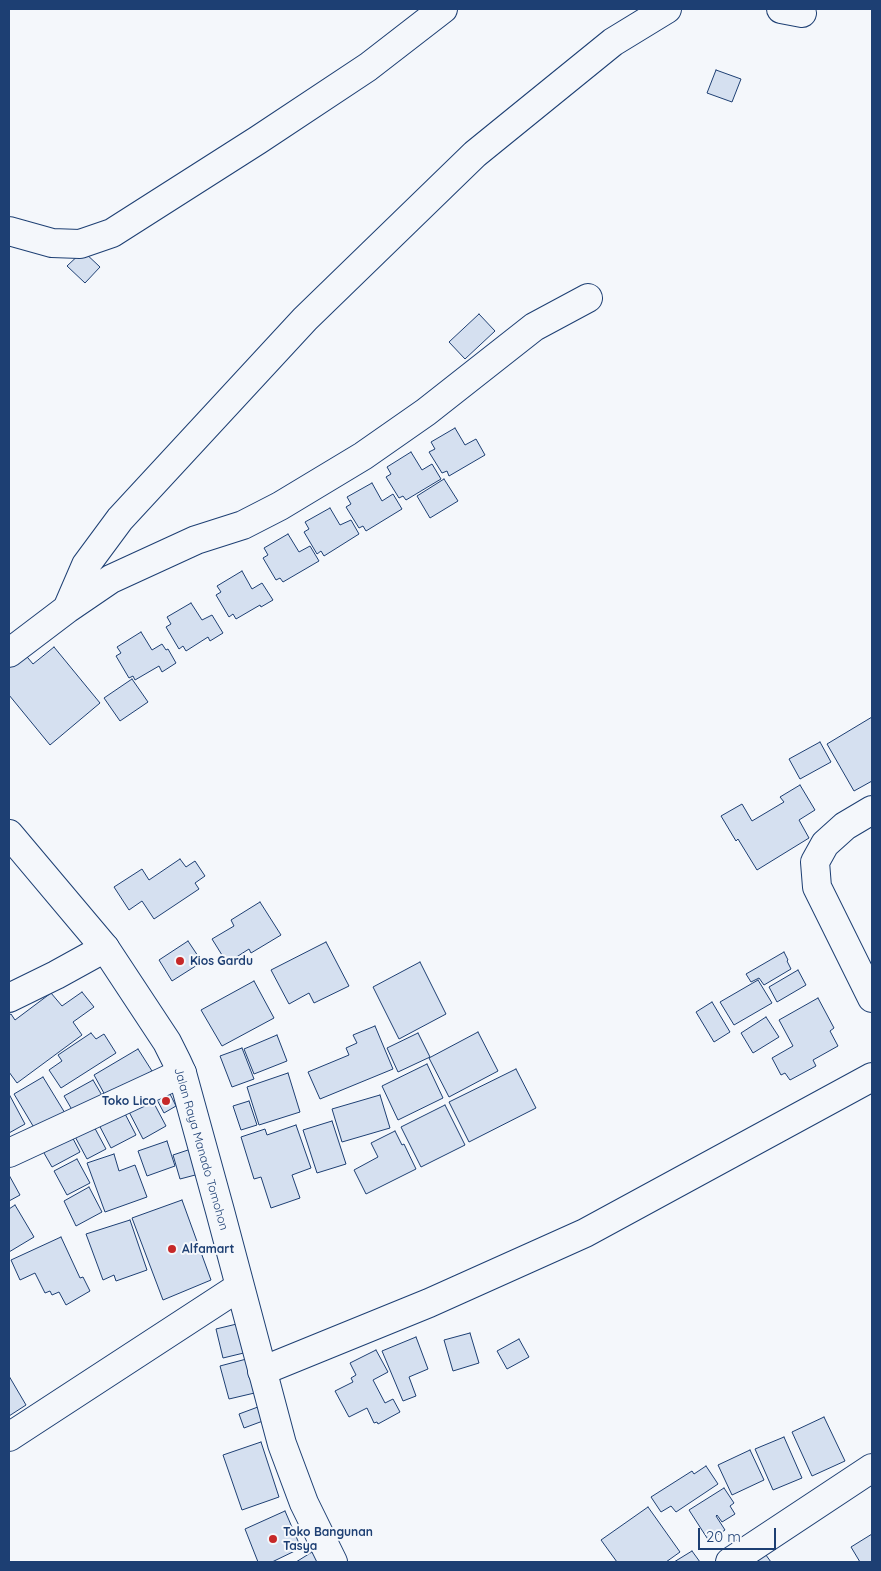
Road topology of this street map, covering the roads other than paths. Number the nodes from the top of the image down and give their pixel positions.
1 (443, 9) edge
2 (667, 9) edge
3 (9, 231) edge
4 (588, 298) dead end
5 (67, 608) junction
6 (9, 653) edge
7 (872, 810) edge
8 (9, 834) edge
9 (105, 948) junction
10 (9, 998) edge
11 (872, 998) edge
12 (182, 1073) junction
13 (872, 1077) edge
14 (9, 1153) edge
15 (239, 1287) junction
16 (262, 1371) junction
17 (9, 1437) edge
18 (872, 1468) edge
19 (333, 1562) edge
20 (730, 1562) edge

1 - 3 main road
2 - 5 main road
4 - 5 main road
5 - 6 main road
7 - 11 main road
8 - 9 main road, Jalan Raya Manado Tomohon
9 - 10 main road
9 - 12 main road, Jalan Raya Manado Tomohon
12 - 14 main road
12 - 15 main road, Jalan Raya Manado Tomohon
13 - 16 main road
15 - 16 main road, Jalan Raya Manado Tomohon
15 - 17 main road
16 - 19 main road, Jalan Raya Manado Tomohon
18 - 20 main road

